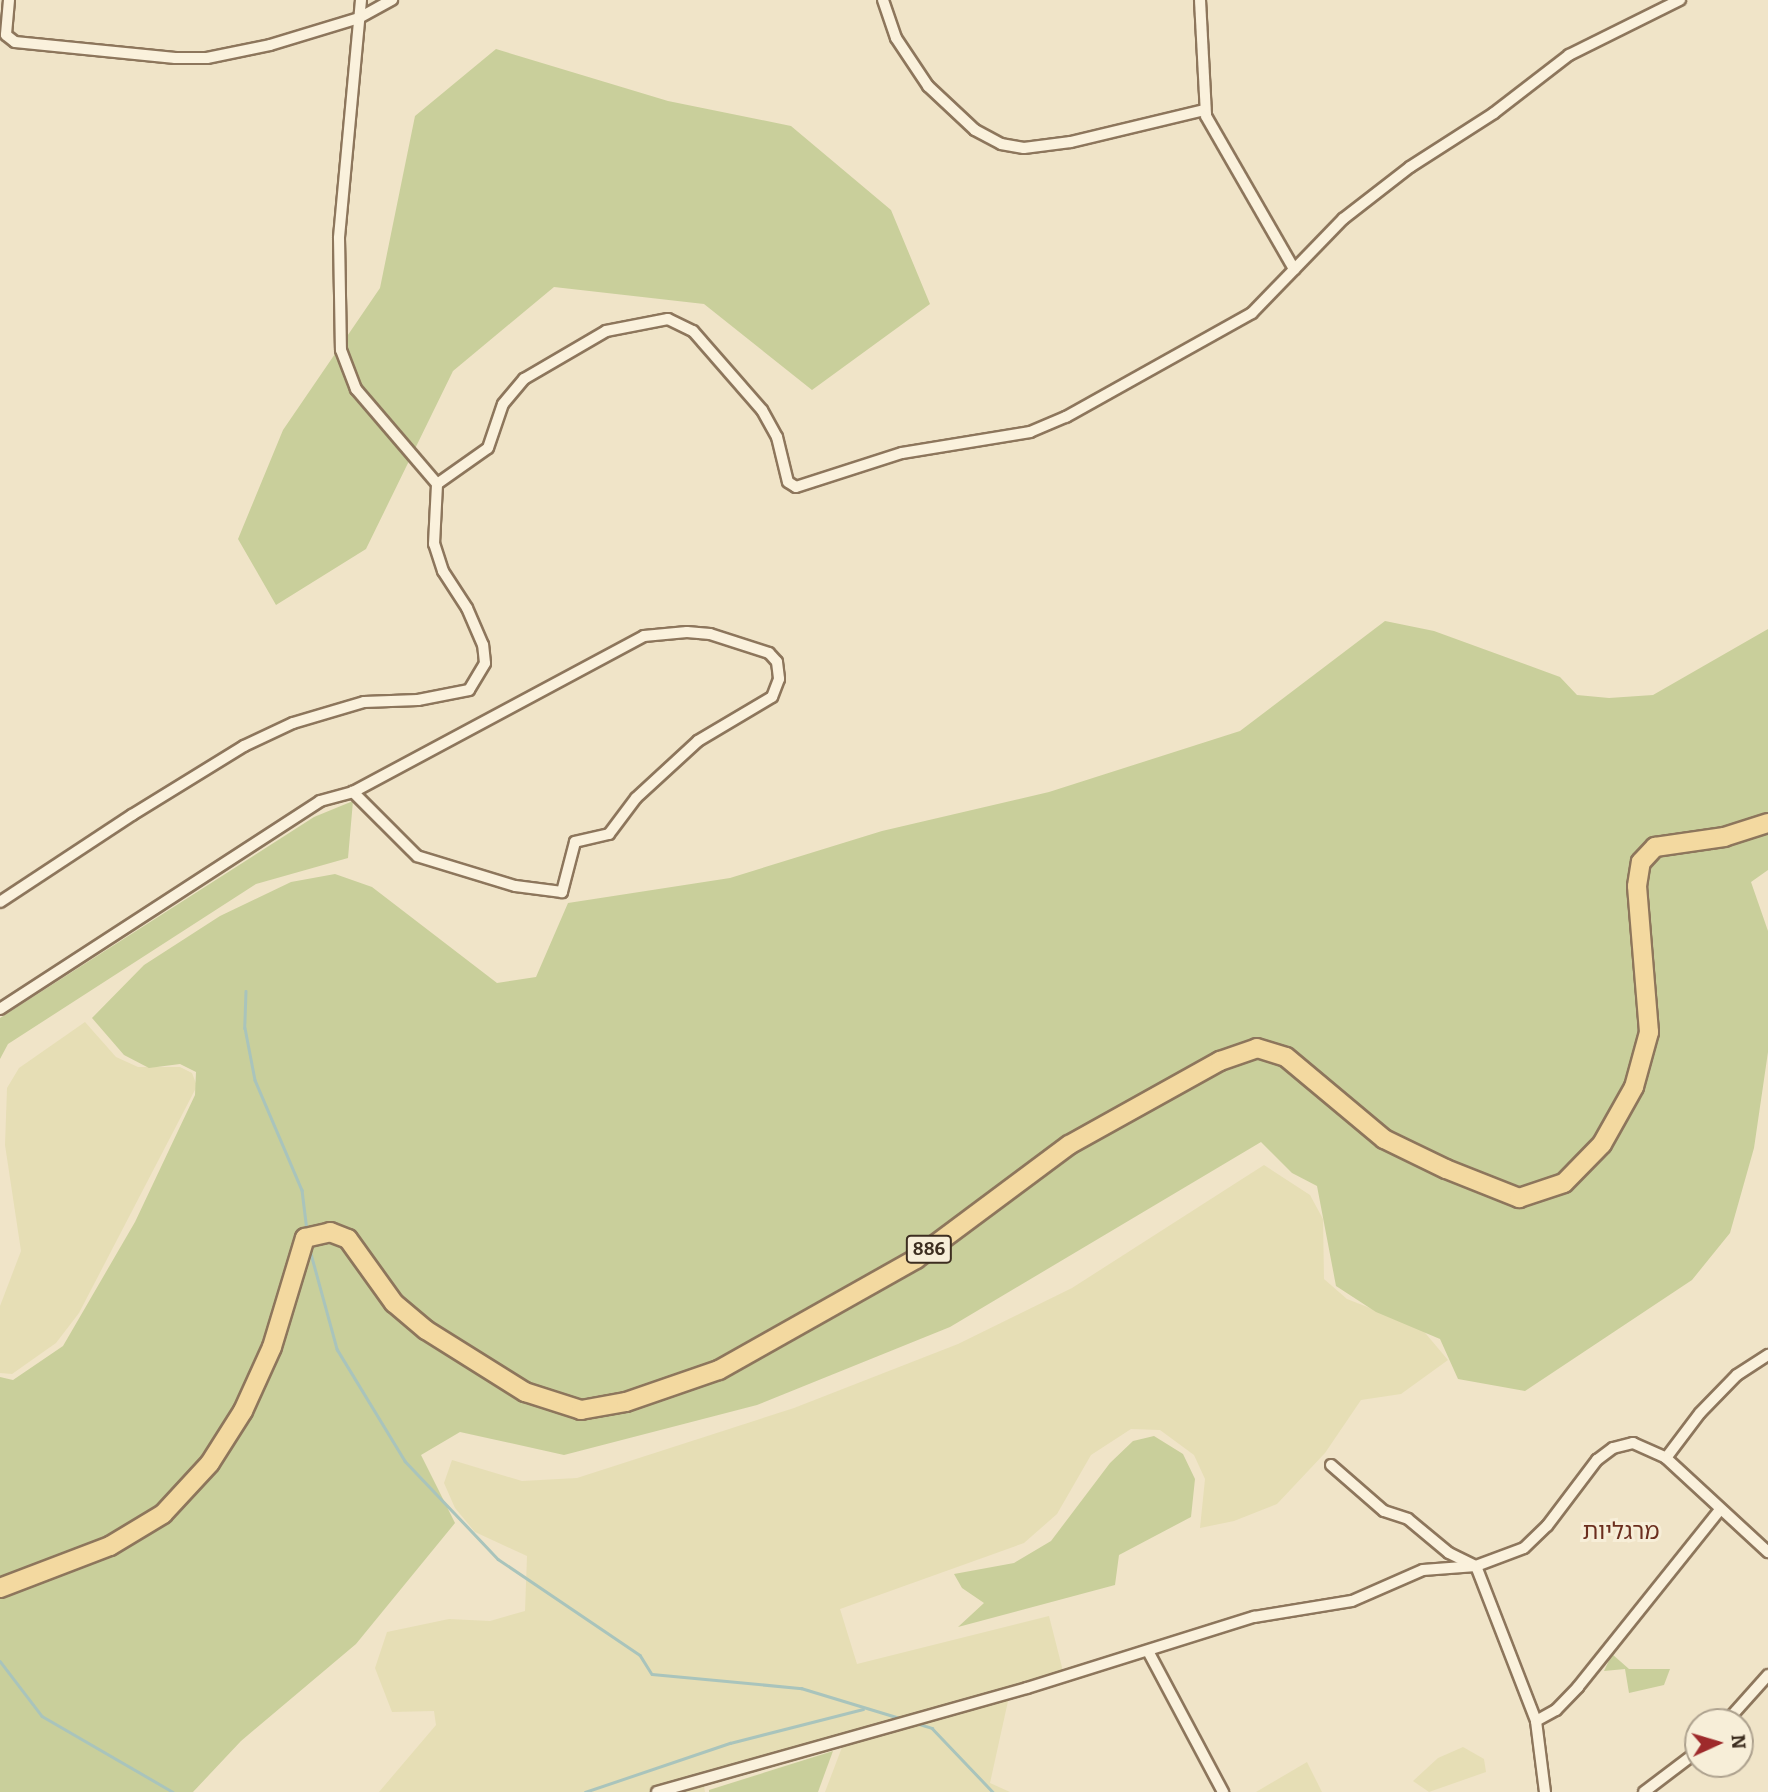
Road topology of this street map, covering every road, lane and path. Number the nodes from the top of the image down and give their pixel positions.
1 (9, 0) edge
2 (361, 0) edge
3 (392, 0) edge
4 (883, 0) edge
5 (1200, 0) edge
6 (1680, 0) edge
7 (359, 18) junction
8 (1204, 110) junction
9 (1294, 269) junction
10 (437, 484) junction
11 (353, 792) junction
12 (1768, 823) edge
13 (0, 902) edge
14 (0, 1009) edge
15 (1768, 1355) edge
16 (1666, 1458) junction
17 (1331, 1465) dead end
18 (1720, 1510) junction
19 (1768, 1552) edge
20 (1476, 1566) junction
21 (0, 1588) edge
22 (1148, 1651) junction
23 (1768, 1675) edge
24 (1739, 1708) edge
25 (1536, 1721) junction
26 (1684, 1762) edge
27 (656, 1792) edge
28 (1223, 1792) edge
29 (1545, 1792) edge
30 (1644, 1792) edge

1 - 7 street
2 - 7 street
3 - 7 street
4 - 8 street
5 - 8 street
6 - 9 street
7 - 10 street
8 - 9 street
9 - 10 street
10 - 13 street
11 - 11 street
11 - 14 street
12 - 21 main road, 886
15 - 16 street
16 - 18 street
16 - 20 street
17 - 20 street
18 - 19 street
18 - 25 street
20 - 22 street
20 - 25 street
22 - 27 street
22 - 28 street
23 - 24 street
25 - 29 street
26 - 30 street

